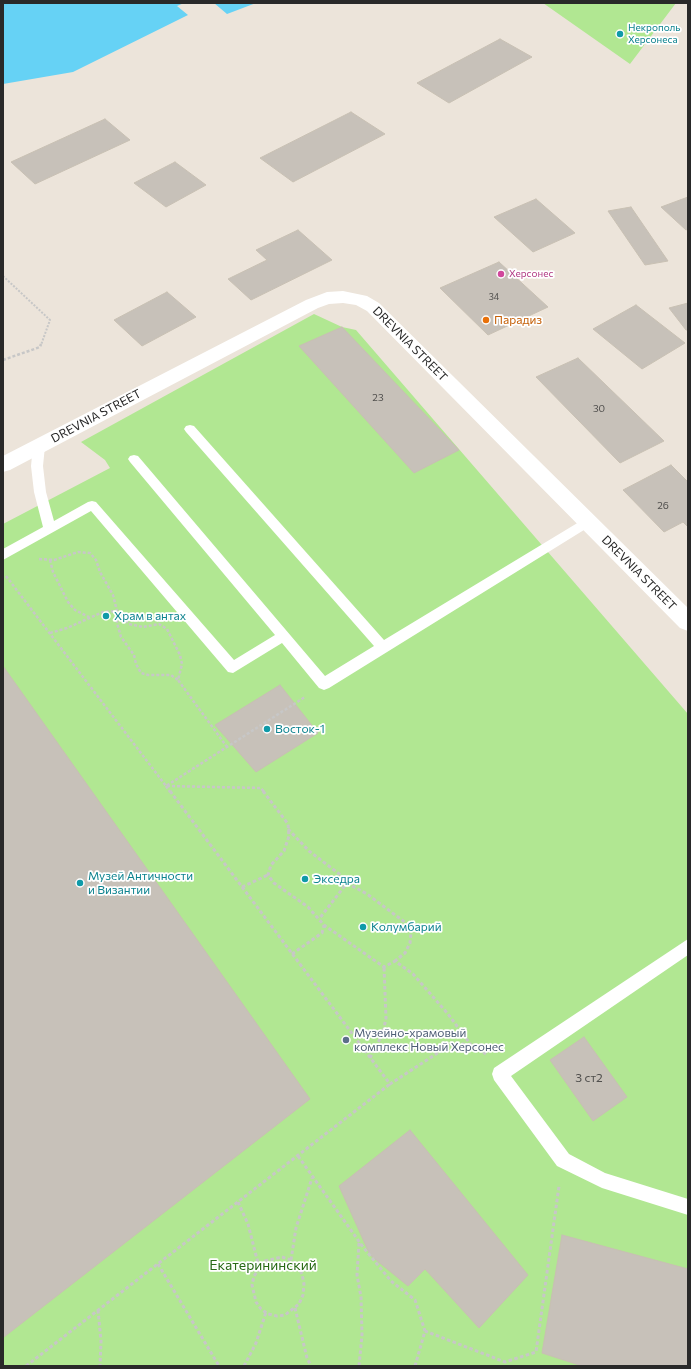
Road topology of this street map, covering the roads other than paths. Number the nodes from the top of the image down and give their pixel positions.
1 (190, 429) dead end
2 (39, 446) junction
3 (134, 459) dead end
4 (3, 465) edge
5 (588, 522) junction
6 (50, 529) junction
7 (3, 555) edge
8 (688, 622) edge
9 (283, 636) junction
10 (382, 647) junction
11 (688, 946) edge
12 (688, 1207) edge

1 - 10 lane
2 - 4 main road, DREVNIA STREET
2 - 5 main road, DREVNIA STREET
2 - 6 lane
3 - 9 lane
5 - 8 main road, DREVNIA STREET
5 - 10 lane
6 - 7 lane
6 - 9 lane
9 - 10 lane
11 - 12 lane

